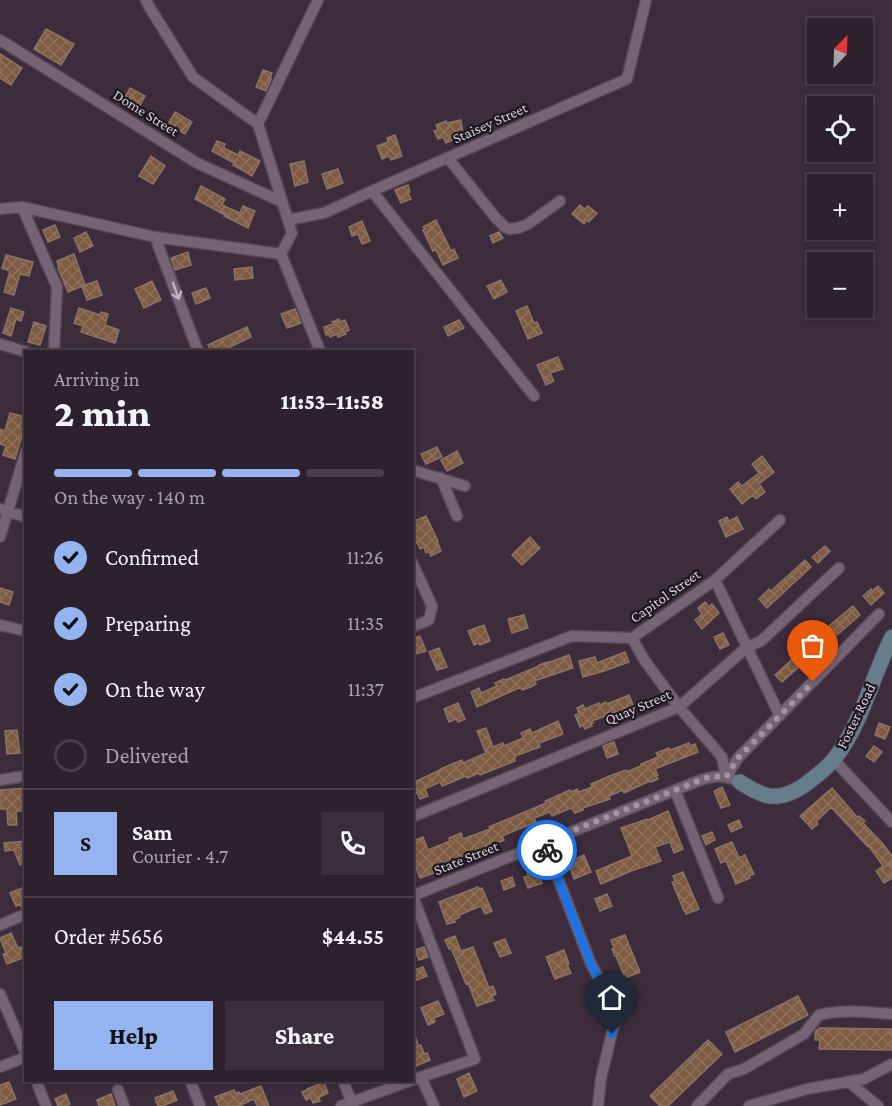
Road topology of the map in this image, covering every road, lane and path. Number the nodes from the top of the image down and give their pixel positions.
1 (146, 0) edge
2 (318, 0) edge
3 (646, 0) edge
4 (0, 40) edge
5 (258, 124) junction
6 (448, 158) junction
7 (372, 191) junction
8 (281, 199) junction
9 (560, 201) dead end
10 (22, 207) junction
11 (0, 209) edge
12 (288, 220) junction
13 (155, 237) junction
14 (281, 254) junction
15 (0, 344) edge
16 (54, 350) edge
17 (198, 350) edge
18 (320, 350) edge
19 (24, 351) edge
20 (534, 396) dead end
21 (24, 456) edge
22 (414, 471) edge
23 (441, 478) junction
24 (465, 486) dead end
25 (4, 510) edge
26 (457, 516) dead end
27 (24, 517) edge
28 (780, 520) dead end
29 (0, 537) edge
30 (414, 566) edge
31 (839, 568) dead end
32 (715, 580) junction
33 (879, 614) dead end
34 (0, 624) edge
35 (414, 626) edge
36 (24, 630) edge
37 (632, 638) junction
38 (892, 638) edge
39 (747, 648) junction
40 (414, 697) edge
41 (679, 707) junction
42 (780, 716) junction
43 (834, 760) junction
44 (24, 776) edge
45 (733, 779) junction
46 (0, 780) edge
47 (675, 790) junction
48 (414, 816) edge
49 (892, 822) edge
50 (544, 842) junction
51 (414, 895) edge
52 (414, 898) edge
53 (718, 898) dead end
54 (24, 915) edge
55 (0, 925) edge
56 (0, 994) edge
57 (892, 1014) edge
58 (24, 1050) edge
59 (24, 1056) edge
60 (892, 1064) edge
61 (0, 1067) edge
62 (415, 1079) edge
63 (37, 1082) edge
64 (191, 1082) edge
65 (344, 1082) edge
66 (407, 1082) edge
67 (849, 1082) junction
68 (118, 1090) dead end
69 (349, 1104) edge
70 (46, 1106) edge
71 (124, 1106) edge
72 (200, 1106) edge
73 (434, 1106) edge
74 (598, 1106) edge
75 (697, 1106) edge
76 (749, 1106) edge
77 (878, 1106) edge

1 - 5 street
2 - 5 street
3 - 6 street, Staisey Street
4 - 8 street, Dome Street
5 - 8 street
6 - 7 street, Staisey Street
6 - 9 street
7 - 12 street, Staisey Street
7 - 20 street
8 - 12 street
10 - 11 street
10 - 13 street
10 - 16 street
12 - 14 street
13 - 14 street
13 -> 17 street
14 - 18 street
15 - 19 street
21 - 25 street
22 - 23 street
23 - 24 street
23 - 26 street
25 - 27 street
25 - 29 street
28 - 32 street, Capitol Street
30 - 35 street
31 - 39 street, Quay Street
32 - 37 street, Capitol Street
32 - 39 street
33 - 42 street
34 - 36 street
37 - 40 street, Capitol Street
37 - 41 street
38 - 43 street, Foster Road
39 - 41 street, Quay Street
39 - 42 street
41 - 45 street
41 - 48 street, Quay Street
42 - 45 street
43 - 45 street, Foster Road
43 - 49 street
44 - 46 street
45 - 47 street, State Street
47 - 50 street, State Street
47 - 53 street
50 - 51 street, State Street
50 - 74 street
52 - 62 street
54 - 55 street
56 - 58 street
57 - 75 street
59 - 61 street
60 - 67 street
62 - 73 street
63 - 70 street
64 - 72 street
65 - 69 street
66 - 69 street
67 - 76 street
67 - 77 street
68 - 71 street

